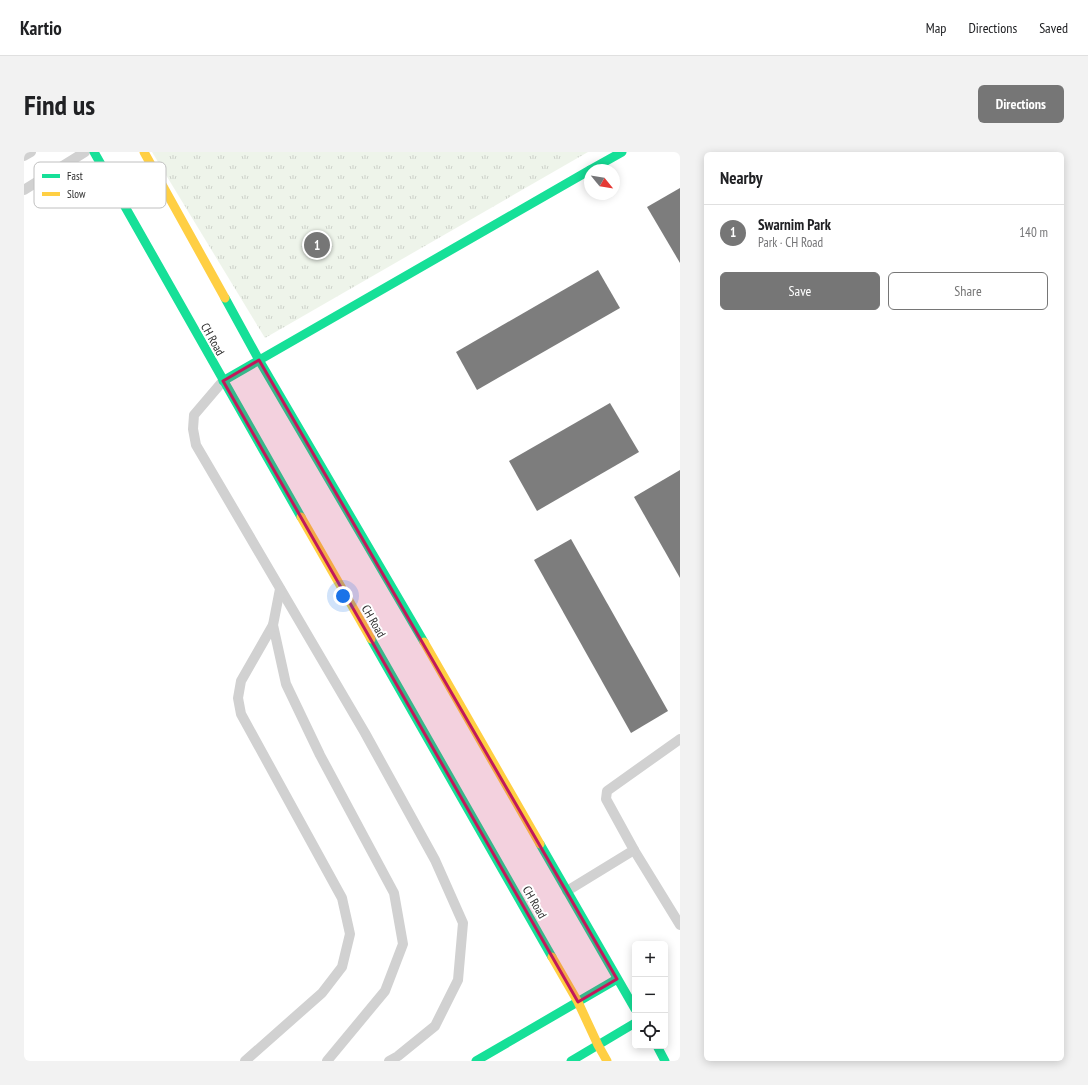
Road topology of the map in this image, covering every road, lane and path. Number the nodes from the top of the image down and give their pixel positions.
1 (30, 152) edge
2 (85, 152) edge
3 (94, 152) edge
4 (144, 152) edge
5 (622, 152) edge
6 (24, 156) edge
7 (69, 162) edge
8 (100, 162) edge
9 (150, 162) edge
10 (601, 164) edge
11 (584, 173) edge
12 (34, 184) edge
13 (24, 190) edge
14 (166, 192) edge
15 (126, 208) edge
16 (259, 360) junction
17 (223, 381) junction
18 (280, 589) junction
19 (273, 625) junction
20 (680, 739) edge
21 (634, 850) junction
22 (567, 891) junction
23 (680, 925) edge
24 (617, 979) junction
25 (578, 1002) junction
26 (632, 1004) edge
27 (632, 1025) edge
28 (598, 1045) junction
29 (659, 1049) edge
30 (244, 1061) edge
31 (327, 1061) edge
32 (389, 1061) edge
33 (476, 1061) edge
34 (572, 1061) edge
35 (607, 1061) edge
36 (665, 1061) edge

1 - 6 lane
2 - 7 lane
3 - 8 street, CH Road
4 - 9 street
5 - 10 street
11 - 16 street
12 - 13 lane
14 - 16 street
15 - 17 street, CH Road
16 - 17 street
16 - 22 street
17 - 18 lane
17 - 25 street, CH Road
18 - 19 lane
18 - 32 lane
19 - 30 lane
19 - 31 lane
20 - 21 lane
21 - 22 lane
21 - 23 lane
22 - 24 street
24 - 25 street
24 - 26 street
25 - 28 street, CH Road
25 - 33 street
27 - 28 street
28 - 34 street
28 - 35 street, CH Road
29 - 36 street

